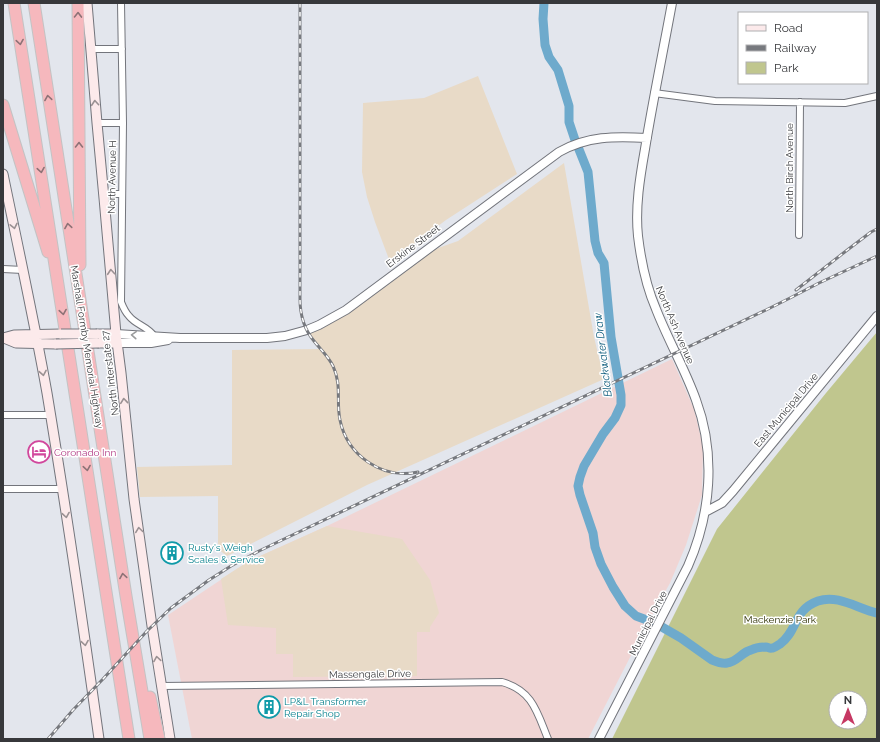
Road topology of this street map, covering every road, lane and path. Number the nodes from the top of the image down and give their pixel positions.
1 (14, 3) edge
2 (34, 3) edge
3 (78, 3) edge
4 (87, 3) edge
5 (121, 3) edge
6 (672, 3) edge
7 (91, 49) junction
8 (122, 49) junction
9 (654, 93) junction
10 (877, 96) edge
11 (800, 102) junction
12 (3, 105) edge
13 (97, 123) junction
14 (123, 123) junction
15 (647, 138) junction
16 (3, 174) edge
17 (104, 194) junction
18 (122, 194) junction
19 (5, 196) edge
20 (799, 235) dead end
21 (3, 269) edge
22 (23, 270) junction
23 (59, 287) junction
24 (877, 316) edge
25 (84, 324) junction
26 (36, 334) junction
27 (116, 334) junction
28 (154, 336) junction
29 (3, 338) edge
30 (180, 338) junction
31 (55, 339) junction
32 (98, 339) junction
33 (117, 343) junction
34 (38, 344) junction
35 (3, 414) edge
36 (50, 415) junction
37 (3, 488) edge
38 (62, 489) junction
39 (705, 512) junction
40 (127, 599) junction
41 (162, 686) junction
42 (124, 703) junction
43 (99, 739) edge
44 (123, 739) edge
45 (130, 739) edge
46 (150, 739) edge
47 (160, 739) edge
48 (170, 739) edge
49 (548, 739) edge
50 (599, 739) edge

1 -> 23 highway, Marshall Formby Memorial Highway
25 -> 2 highway, Marshall Formby Memorial Highway
25 -> 3 highway
4 - 7 main road, North Interstate 27
5 - 8 street, North Avenue H
6 - 9 street, North Ash Avenue
7 - 8 street
13 -> 7 main road, North Interstate 27
8 - 14 street, North Avenue H
9 - 11 street
9 - 15 street, North Ash Avenue
10 - 11 street
11 - 20 street, North Birch Avenue
12 - 23 highway
13 - 14 street
13 - 17 main road, North Interstate 27
14 - 18 street, North Avenue H
15 - 30 street, Erskine Street
15 - 39 street, North Ash Avenue
16 - 19 main road
17 - 18 street
27 -> 17 main road, North Interstate 27
18 - 28 street, North Avenue H
19 -> 22 main road
21 - 22 street
22 - 26 main road
23 -> 42 highway, Marshall Formby Memorial Highway
24 - 39 street, East Municipal Drive
40 -> 25 highway, Marshall Formby Memorial Highway
26 - 29 main road, Erskine Street
26 - 31 main road, Erskine Street
26 - 34 main road
28 -> 27 street, Erskine Street
27 - 32 main road, Erskine Street
27 - 33 main road, North Interstate 27
28 - 30 street, Erskine Street
29 - 34 main road, Erskine Street
30 - 33 street, Erskine Street
31 - 32 main road, Erskine Street, bridge
31 - 34 main road, Erskine Street
32 - 33 main road, Erskine Street
41 -> 33 main road, North Interstate 27
34 -> 36 main road
35 - 36 street
36 - 38 main road
37 - 38 street
38 -> 43 main road
39 - 50 street, Municipal Drive
40 - 46 highway, Marshall Formby Memorial Highway
40 - 47 highway
41 - 48 main road, North Interstate 27
41 - 49 street, Massengale Drive
42 - 44 highway
42 - 45 highway, Marshall Formby Memorial Highway

